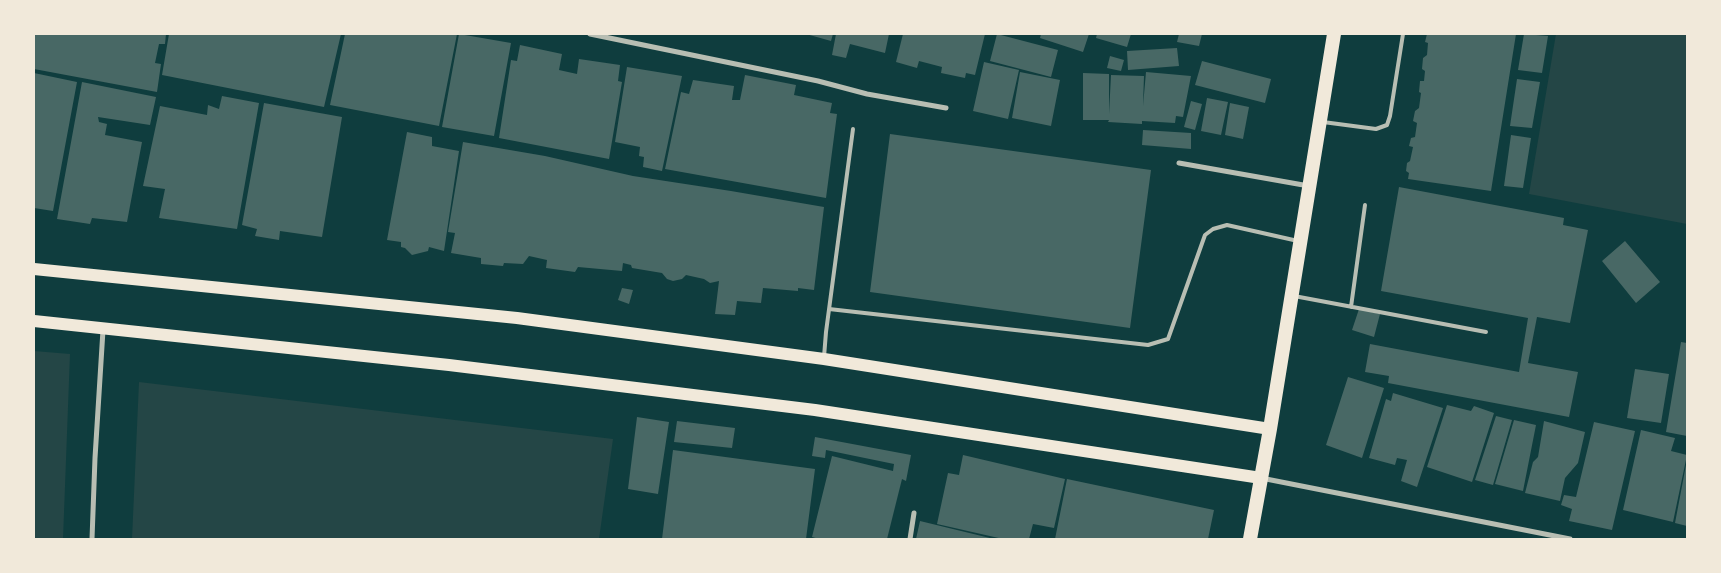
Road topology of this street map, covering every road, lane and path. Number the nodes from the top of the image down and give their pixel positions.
1 (590, 34) edge
2 (1334, 34) edge
3 (1403, 34) edge
4 (946, 108) dead end
5 (1319, 121) junction
6 (853, 129) dead end
7 (1179, 164) dead end
8 (1309, 186) junction
9 (1364, 205) dead end
10 (1300, 242) junction
11 (34, 269) edge
12 (1291, 296) junction
13 (1350, 307) junction
14 (829, 309) junction
15 (34, 321) edge
16 (103, 327) junction
17 (1486, 332) dead end
18 (824, 359) junction
19 (1270, 429) junction
20 (1261, 478) junction
21 (914, 513) dead end
22 (92, 539) edge
23 (910, 539) edge
24 (1250, 539) edge
25 (1570, 539) edge

1 - 4 street
2 - 5 highway
3 - 5 lane
5 - 8 highway
6 - 14 lane
7 - 8 street
8 - 10 highway
9 - 13 lane
10 - 12 highway
10 - 14 lane
11 - 18 main road
12 - 13 lane
12 - 19 highway
13 - 17 lane
14 - 18 lane
15 - 16 main road
16 - 20 main road
16 - 22 street
18 - 19 main road
19 - 20 highway
20 - 24 highway
20 - 25 street
21 - 23 street

